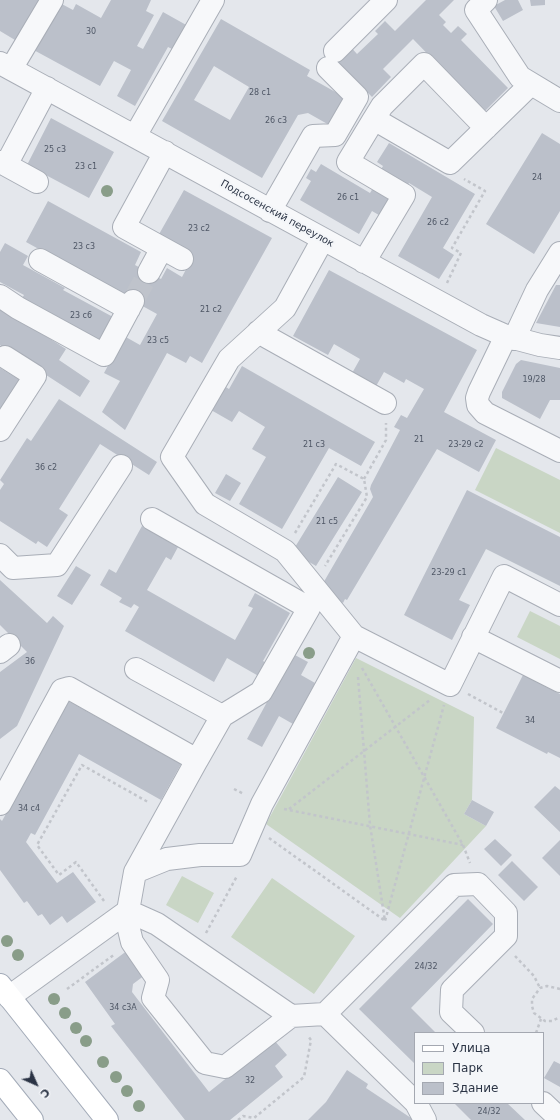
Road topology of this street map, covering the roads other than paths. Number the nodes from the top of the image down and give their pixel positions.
1 (52, 0) edge
2 (213, 0) edge
3 (386, 0) edge
4 (486, 0) edge
5 (5, 66) edge
6 (531, 84) junction
7 (47, 88) junction
8 (560, 101) edge
9 (374, 118) junction
10 (486, 128) junction
11 (135, 136) junction
12 (165, 152) junction
13 (3, 164) edge
14 (37, 182) dead end
15 (270, 210) junction
16 (323, 239) junction
17 (162, 248) junction
18 (560, 253) edge
19 (182, 259) dead end
20 (40, 260) dead end
21 (364, 262) junction
22 (149, 272) tunnel mouth
23 (0, 296) edge
24 (258, 332) junction
25 (510, 338) junction
26 (560, 348) edge
27 (5, 357) dead end
28 (385, 403) road end
29 (0, 430) edge
30 (560, 451) edge
31 (121, 466) dead end
32 (152, 519) dead end
33 (0, 555) edge
34 (560, 605) edge
35 (473, 637) junction
36 (353, 646) junction
37 (136, 669) dead end
38 (560, 681) edge
39 (222, 716) junction
40 (197, 760) junction
41 (0, 804) edge
42 (134, 872) junction
43 (126, 912) junction
44 (5, 991) edge
45 (325, 1014) junction
46 (291, 1016) junction
47 (472, 1032) edge
48 (0, 1080) edge
49 (414, 1101) edge
50 (417, 1104) edge
51 (544, 1104) edge
52 (560, 1119) edge
53 (32, 1120) edge
54 (107, 1120) edge
55 (425, 1120) edge

1 - 5 street
2 - 11 street
3 - 15 street
4 - 6 street
5 - 7 street, Подсосенский переулок
6 - 8 street
6 - 10 street
7 - 11 street, Подсосенский переулок
7 - 13 street
9 - 10 street
9 - 10 street
9 - 21 street
11 - 12 street, Подсосенский переулок
12 - 15 street, Подсосенский переулок
12 - 17 street
13 - 14 street
15 - 16 street, Подсосенский переулок
16 - 21 street, Подсосенский переулок
16 - 24 street
17 - 19 street
17 - 22 street
18 - 25 street
20 - 23 street
21 - 25 street, Подсосенский переулок
24 - 28 street
24 - 36 street
25 - 26 street, Подсосенский переулок
25 - 30 street
27 - 29 street
31 - 33 street
32 - 39 street
34 - 35 street
35 - 36 street
35 - 38 street
36 - 42 street
37 - 39 street
39 - 40 street
40 - 41 street
40 - 42 street
42 - 43 street
43 - 44 street
43 - 46 street
43 - 46 street
44 - 54 main road
45 - 46 street
45 - 47 street
45 - 49 street
48 - 53 main road
50 - 55 street
51 - 52 street

